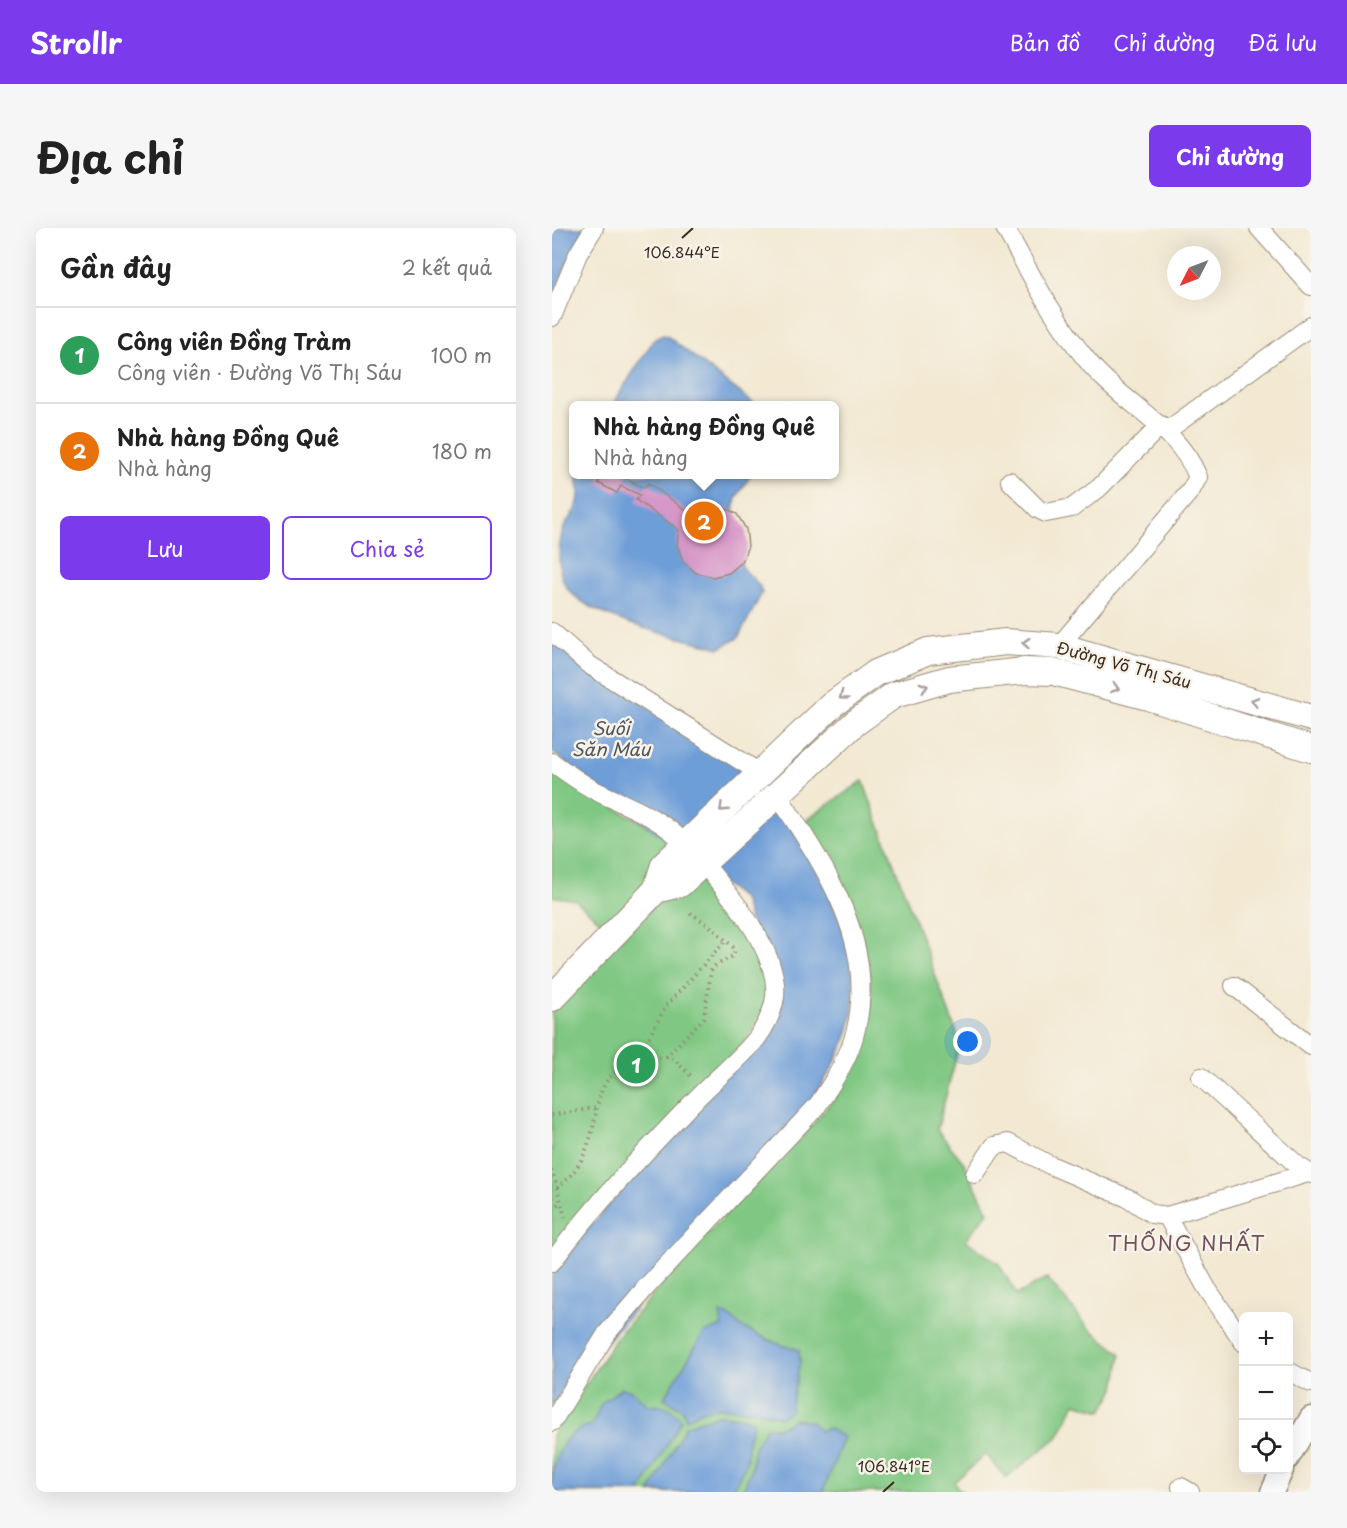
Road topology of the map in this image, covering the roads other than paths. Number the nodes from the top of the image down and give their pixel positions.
1 (594, 228) edge
2 (1005, 228) edge
3 (1259, 228) edge
4 (1311, 286) edge
5 (552, 317) edge
6 (1311, 326) edge
7 (1164, 428) junction
8 (1010, 481) dead end
9 (552, 632) edge
10 (1059, 646) junction
11 (1311, 718) edge
12 (1311, 749) edge
13 (552, 762) edge
14 (760, 773) junction
15 (777, 794) junction
16 (685, 844) junction
17 (704, 863) junction
18 (656, 890) junction
19 (1234, 986) dead end
20 (552, 998) edge
21 (1311, 1046) edge
22 (1201, 1077) dead end
23 (1309, 1173) edge
24 (975, 1174) dead end
25 (1167, 1216) junction
26 (552, 1262) edge
27 (1239, 1336) edge
28 (1293, 1374) edge
29 (1311, 1383) edge
30 (1311, 1418) edge
31 (552, 1422) edge
32 (1293, 1449) edge
33 (1280, 1474) edge
34 (1272, 1492) edge

1 - 5 street
2 - 7 street
3 - 4 street
6 - 7 street
7 - 8 street
7 - 10 street
9 - 14 street
11 -> 10 main road, Đường Võ Thị Sáu
10 -> 14 main road, Đường Võ Thị Sáu
15 -> 12 main road, Đường Võ Thị Sáu
13 - 16 street
14 -> 16 main road, Đường Võ Thị Sáu
15 - 17 main road, Đường Võ Thị Sáu
15 - 31 street
16 - 18 main road
17 - 18 main road
17 - 26 street
18 - 20 main road
19 - 21 street
22 - 23 street
23 - 25 street
24 - 25 street
25 - 27 street
28 - 29 street
30 - 32 street
33 - 34 street

